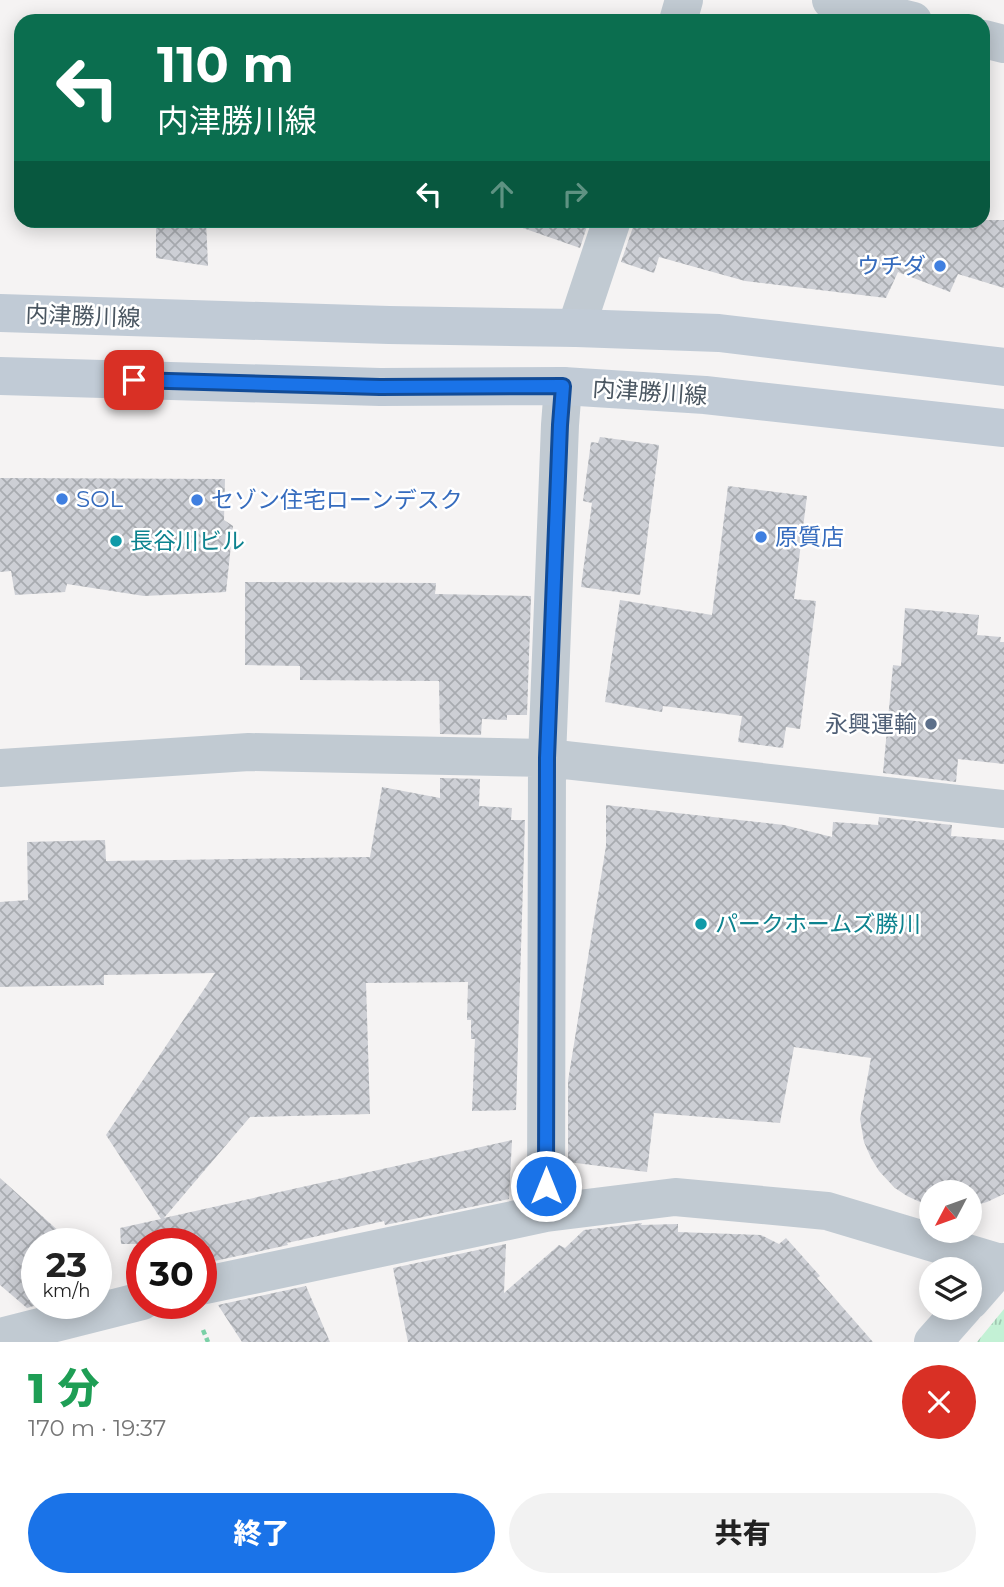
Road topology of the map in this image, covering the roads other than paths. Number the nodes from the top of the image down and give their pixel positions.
1 (831, 0) edge
2 (886, 14) edge
3 (609, 228) edge
4 (0, 313) edge
5 (576, 328) junction
6 (1004, 367) edge
7 (0, 376) edge
8 (563, 386) junction
9 (1004, 428) edge
10 (547, 758) junction
11 (0, 768) edge
12 (1004, 809) edge
13 (545, 1213) junction
14 (1004, 1263) edge
15 (217, 1283) edge
16 (982, 1288) edge
17 (126, 1305) edge
18 (952, 1320) edge
19 (0, 1337) edge
20 (933, 1342) edge

1 - 2 street
3 - 5 street
4 - 5 main road, 内津勝川線
5 - 6 main road, 内津勝川線
7 - 8 main road, 内津勝川線
8 - 9 main road, 内津勝川線
8 - 10 street
10 - 11 street
10 - 12 street
10 - 13 street
13 - 14 street
13 - 15 street
14 - 16 street
17 - 19 street
18 - 20 street

